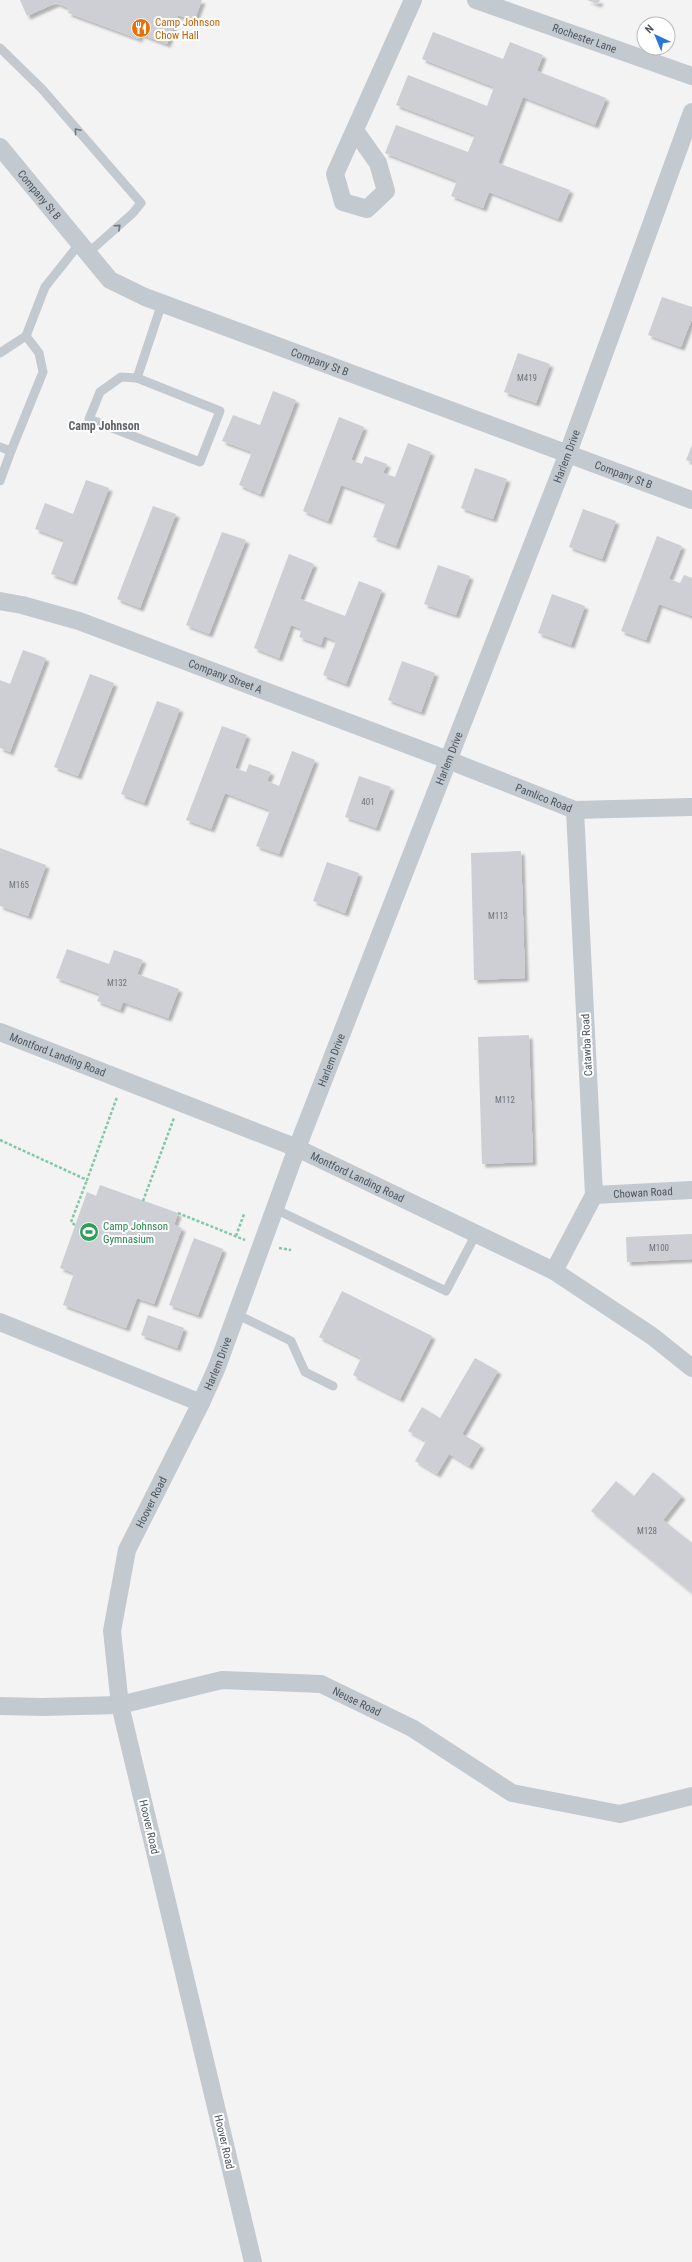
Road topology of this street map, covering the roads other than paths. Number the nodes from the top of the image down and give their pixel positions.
1 (413, 0) edge
2 (476, 0) edge
3 (0, 48) edge
4 (692, 76) edge
5 (692, 112) edge
6 (356, 132) dead end
7 (687, 140) edge
8 (0, 147) edge
9 (84, 248) junction
10 (162, 303) junction
11 (26, 336) junction
12 (0, 353) edge
13 (137, 378) junction
14 (0, 447) edge
15 (12, 452) junction
16 (568, 453) junction
17 (0, 481) edge
18 (692, 500) edge
19 (0, 601) edge
20 (448, 760) junction
21 (692, 807) edge
22 (575, 810) junction
23 (0, 1032) edge
24 (297, 1148) junction
25 (692, 1190) edge
26 (594, 1195) junction
27 (274, 1209) junction
28 (476, 1234) junction
29 (554, 1271) junction
30 (236, 1314) junction
31 (0, 1322) edge
32 (692, 1368) edge
33 (333, 1386) dead end
34 (201, 1403) junction
35 (120, 1705) junction
36 (0, 1706) edge
37 (692, 1796) edge
38 (253, 2262) edge

1 - 6 street
2 - 4 street, Rochester Lane
9 -> 3 lane
5 - 7 street, Harlem Drive
7 - 16 street, Harlem Drive
8 - 9 street, Company St B
9 - 10 street, Company St B
9 - 11 lane
10 - 13 lane
10 - 16 street, Company St B
11 - 12 lane
11 - 15 lane
13 - 13 lane
14 - 15 lane
15 - 17 lane
16 - 18 street, Company St B
16 - 20 street, Harlem Drive
19 - 20 street, Company Street A
20 - 22 street, Pamlico Road
20 - 24 street, Harlem Drive
21 - 22 street, Pamlico Road
22 - 26 street, Catawba Road
23 - 24 street, Montford Landing Road
24 - 27 street, Harlem Drive
24 - 28 street, Montford Landing Road
25 - 26 street, Chowan Road
26 - 29 street
27 - 28 lane
27 - 30 street, Harlem Drive
28 - 29 street, Montford Landing Road
29 - 32 street, Montford Landing Road
30 - 33 lane
30 - 34 street, Harlem Drive
31 - 34 street
34 - 35 street, Hoover Road
35 - 36 street, Neuse Road
35 - 37 street, Neuse Road
35 - 38 street, Hoover Road

